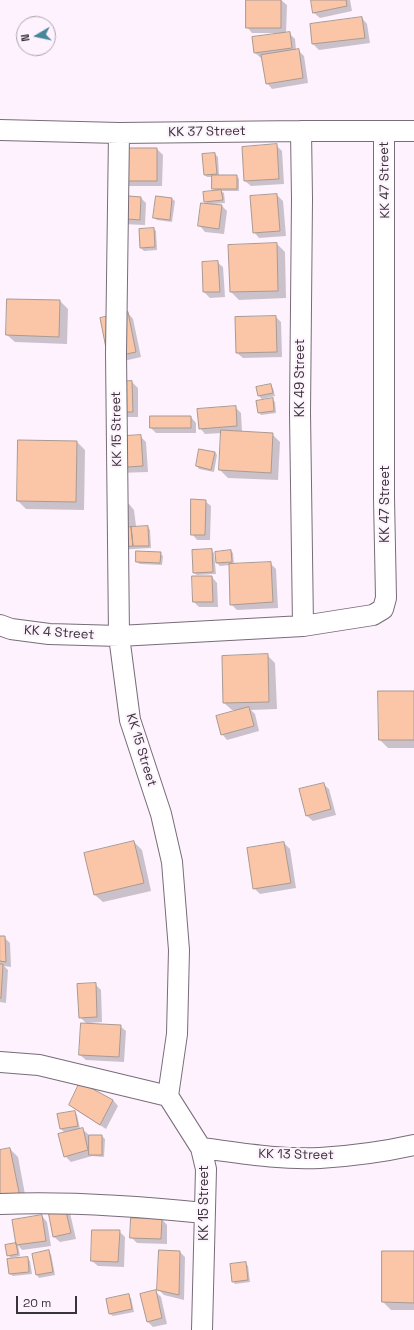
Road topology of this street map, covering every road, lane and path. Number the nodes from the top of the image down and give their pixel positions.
1 (0, 130) edge
2 (301, 131) junction
3 (414, 131) edge
4 (384, 132) junction
5 (119, 133) junction
6 (0, 626) edge
7 (303, 626) junction
8 (119, 636) junction
9 (0, 1062) edge
10 (168, 1096) junction
11 (414, 1146) edge
12 (201, 1148) junction
13 (0, 1204) edge
14 (204, 1213) junction
15 (202, 1330) edge

1 - 5 street, KK 37 Street
2 - 4 street, KK 37 Street
2 - 5 street, KK 37 Street
2 - 7 street, KK 49 Street
3 - 4 street, KK 37 Street
4 - 7 street, KK 47 Street
5 - 8 street, KK 15 Street
6 - 8 street, KK 4 Street
7 - 8 street, KK 47 Street
8 - 10 street, KK 15 Street
9 - 10 street
10 - 12 street, KK 15 Street
11 - 12 street, KK 13 Street
12 - 14 street, KK 15 Street
13 - 14 street
14 - 15 street, KK 15 Street

